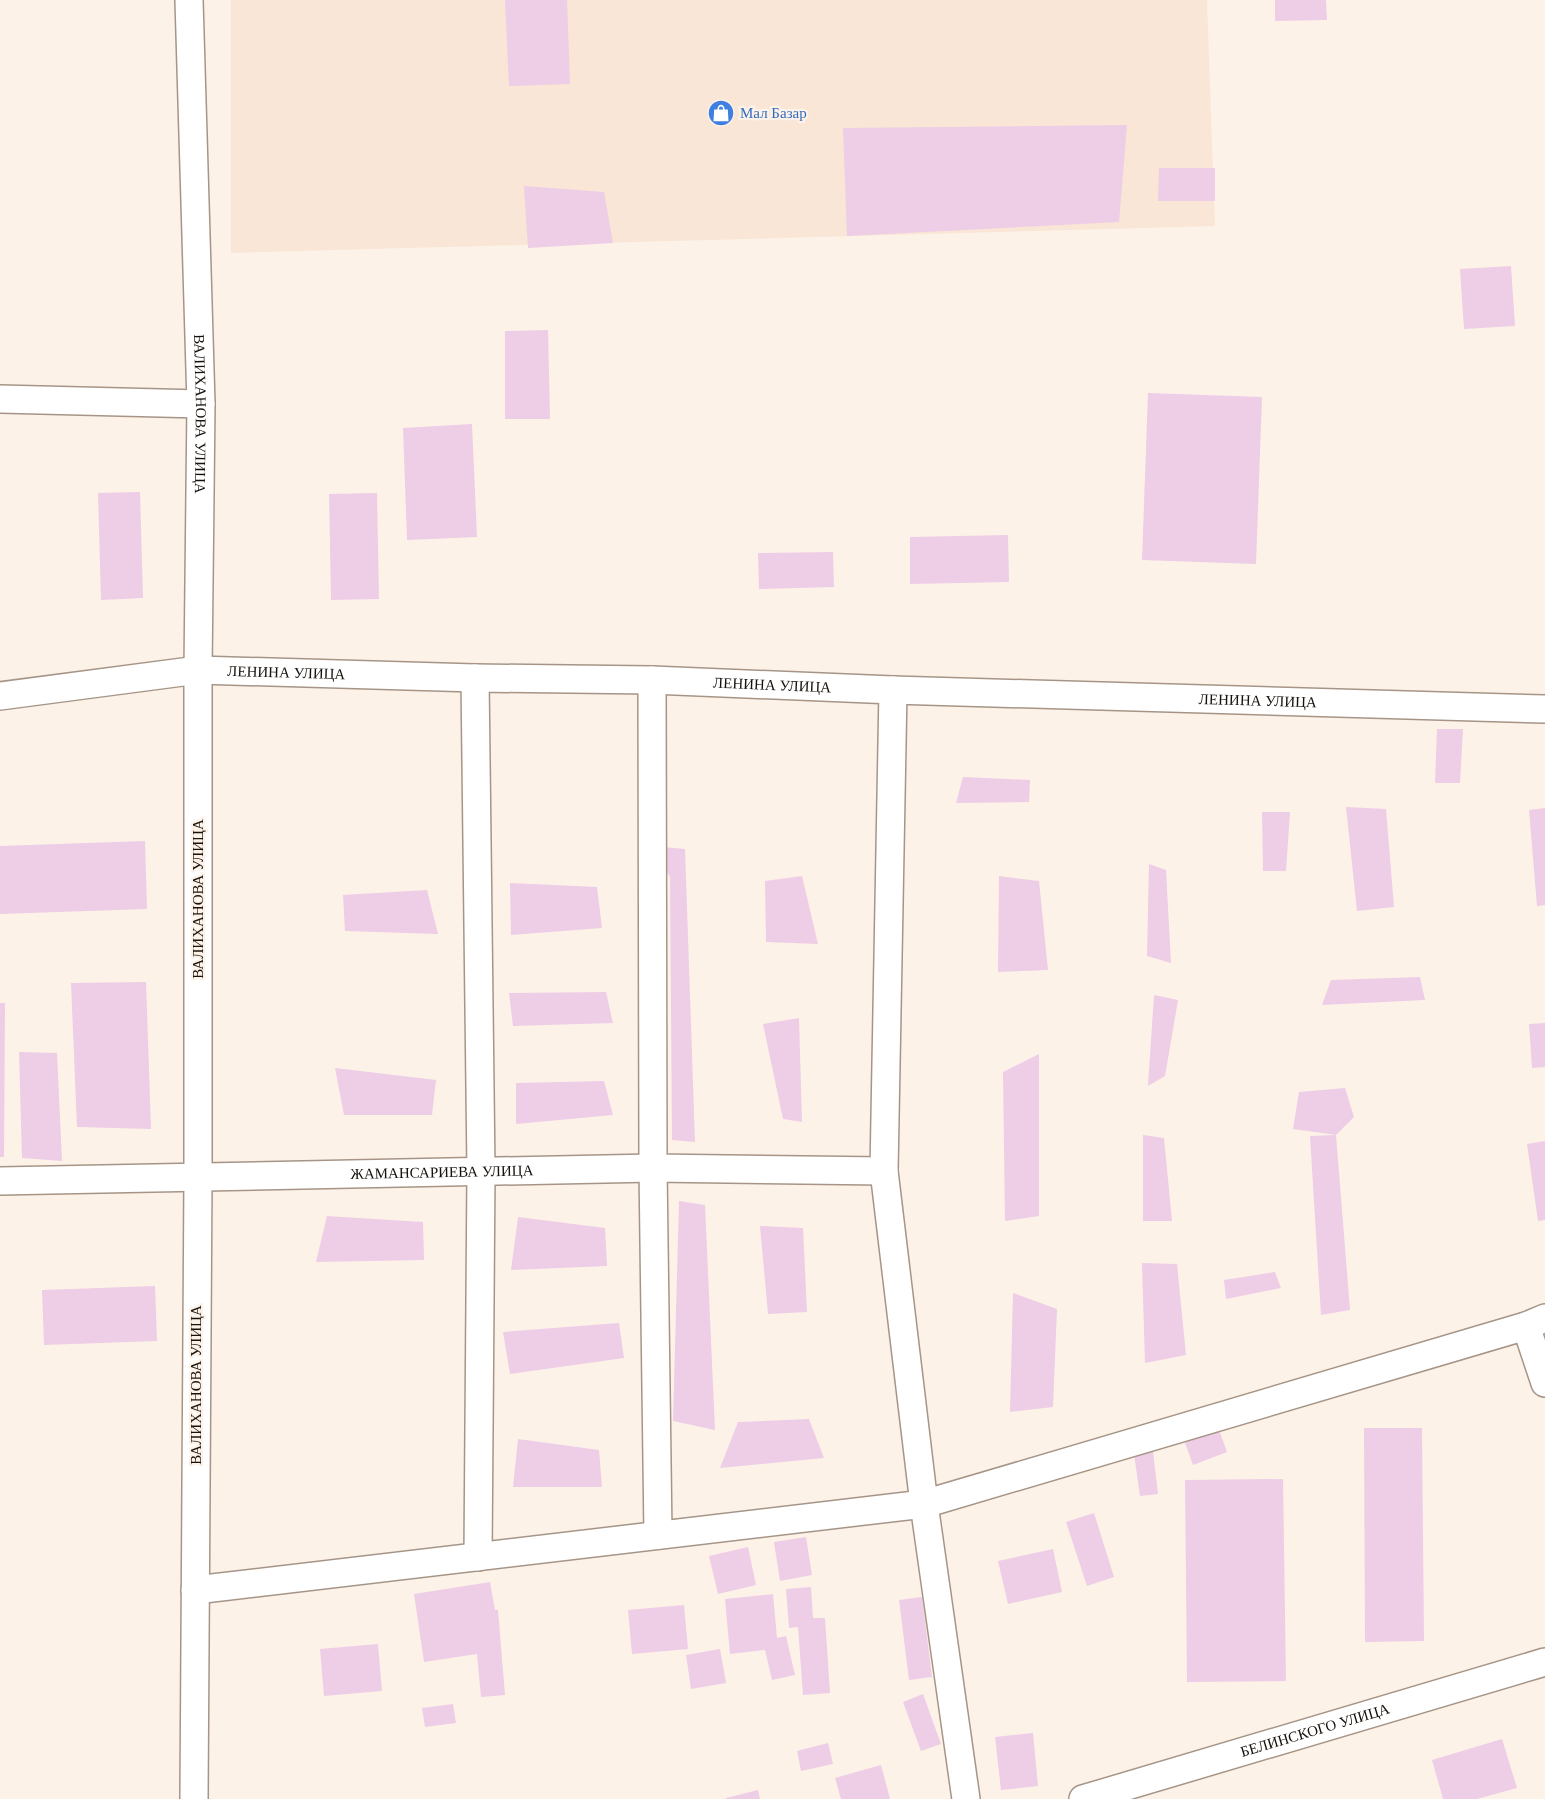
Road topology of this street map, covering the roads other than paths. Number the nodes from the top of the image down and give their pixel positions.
1 (189, 0) edge
2 (0, 399) edge
3 (201, 404) junction
4 (198, 670) junction
5 (475, 678) junction
6 (652, 680) junction
7 (893, 690) junction
8 (0, 696) edge
9 (1545, 709) edge
10 (653, 1168) junction
11 (481, 1171) junction
12 (884, 1171) junction
13 (198, 1176) junction
14 (0, 1181) edge
15 (1536, 1322) edge
16 (1545, 1383) edge
17 (924, 1504) junction
18 (658, 1535) junction
19 (478, 1557) junction
20 (195, 1590) junction
21 (1545, 1662) edge
22 (194, 1799) edge
23 (966, 1799) edge
24 (1083, 1799) edge

1 - 3 street, ВАЛИХАНОВА УЛИЦА
2 - 3 street
3 - 4 street, ВАЛИХАНОВА УЛИЦА
4 - 5 street, ЛЕНИНА УЛИЦА
4 - 8 street, ЛЕНИНА УЛИЦА
4 - 13 street, ВАЛИХАНОВА УЛИЦА
5 - 6 street, ЛЕНИНА УЛИЦА
5 - 11 street
6 - 7 street, ЛЕНИНА УЛИЦА
6 - 10 street
7 - 9 street, ЛЕНИНА УЛИЦА
7 - 12 street
10 - 11 street, ЖАМАНСАРИЕВА УЛИЦА
10 - 12 street, ЖАМАНСАРИЕВА УЛИЦА
10 - 18 street
11 - 13 street, ЖАМАНСАРИЕВА УЛИЦА
11 - 19 street
12 - 17 street
13 - 14 street, ЖАМАНСАРИЕВА УЛИЦА
13 - 20 street, ВАЛИХАНОВА УЛИЦА
15 - 16 street
15 - 17 street
17 - 18 street
17 - 23 street
18 - 19 street
19 - 20 street
20 - 22 street, ВАЛИХАНОВА УЛИЦА
21 - 24 street, БЕЛИНСКОГО УЛИЦА

